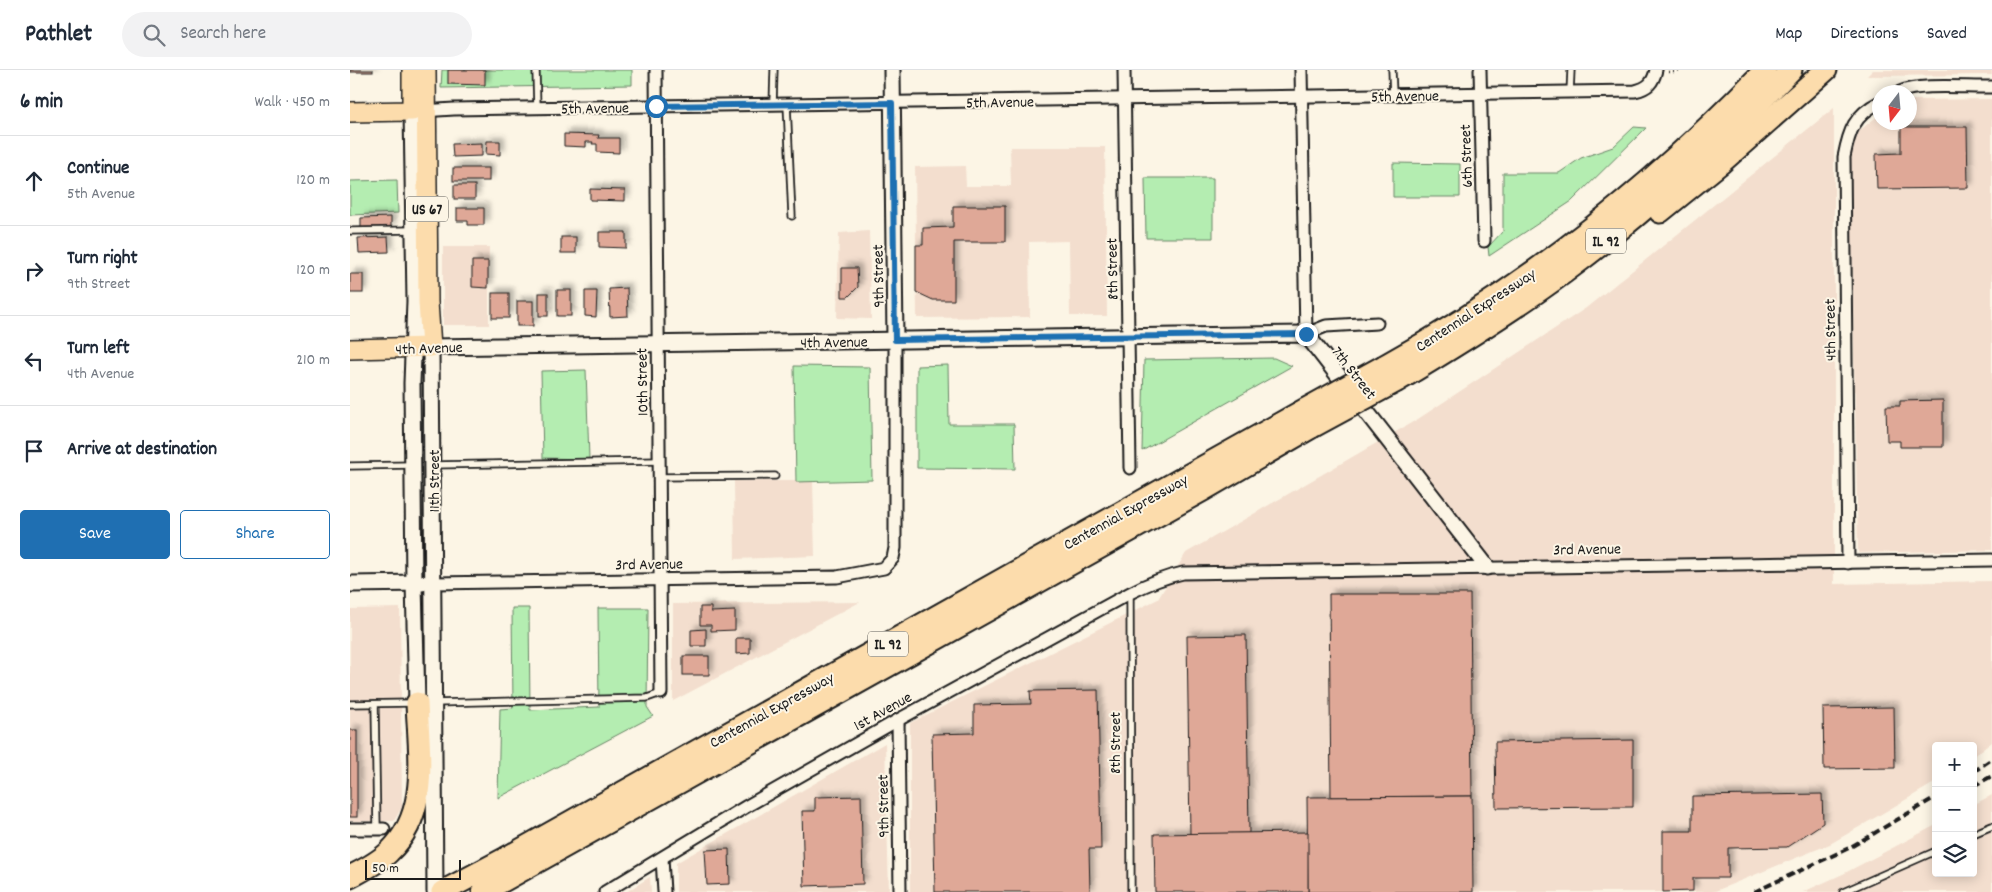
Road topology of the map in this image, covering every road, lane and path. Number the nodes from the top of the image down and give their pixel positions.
1 (412, 70) edge
2 (426, 70) edge
3 (536, 70) edge
4 (656, 70) edge
5 (774, 70) edge
6 (892, 70) edge
7 (1124, 70) edge
8 (1301, 70) edge
9 (1392, 70) edge
10 (1480, 70) edge
11 (1571, 70) edge
12 (1656, 70) edge
13 (1749, 70) edge
14 (1765, 70) edge
15 (1791, 70) edge
16 (1826, 70) edge
17 (1992, 87) edge
18 (1917, 89) edge
19 (1570, 93) junction
20 (1480, 94) junction
21 (1392, 95) junction
22 (1302, 96) junction
23 (1124, 99) junction
24 (892, 103) junction
25 (774, 104) junction
26 (787, 104) junction
27 (656, 106) junction
28 (1872, 107) edge
29 (537, 108) junction
30 (419, 111) junction
31 (350, 112) edge
32 (1675, 157) junction
33 (792, 216) dead end
34 (414, 230) junction
35 (350, 231) edge
36 (1484, 241) dead end
37 (1564, 272) junction
38 (1377, 323) dead end
39 (1306, 334) junction
40 (1129, 336) junction
41 (895, 340) junction
42 (656, 343) junction
43 (422, 348) junction
44 (350, 349) edge
45 (1390, 374) junction
46 (659, 460) junction
47 (413, 465) junction
48 (433, 465) junction
49 (350, 466) edge
50 (1130, 468) dead end
51 (775, 476) dead end
52 (659, 477) junction
53 (1992, 560) edge
54 (1848, 563) junction
55 (1487, 567) junction
56 (884, 568) joint
57 (1183, 573) joint
58 (659, 580) junction
59 (434, 583) junction
60 (350, 584) edge
61 (414, 584) junction
62 (1130, 593) junction
63 (661, 693) joint
64 (426, 703) junction
65 (350, 704) edge
66 (375, 704) junction
67 (898, 720) junction
68 (1992, 826) edge
69 (350, 829) edge
70 (380, 829) joint
71 (1977, 832) edge
72 (1932, 853) edge
73 (662, 858) junction
74 (350, 877) edge
75 (476, 885) edge
76 (435, 892) edge
77 (442, 892) edge
78 (605, 892) edge
79 (664, 892) edge
80 (900, 892) edge
81 (1131, 892) edge
82 (1843, 892) edge

1 - 30 main road, 11th Street / US 67
2 - 30 main road, 11th Street / US 67
3 - 29 lane
4 - 27 street, 10th Street
5 - 25 lane
6 - 24 street, 9th Street
7 - 23 street, 8th Street
8 - 22 street
9 - 21 lane
10 - 20 street, 6th Street
11 - 19 lane
12 - 19 street, 5th Avenue
13 - 32 highway
14 - 32 highway, Centennial Expressway / IL 92
15 - 37 highway, Centennial Expressway / IL 92
16 - 37 highway
17 - 18 street
19 - 20 street, 5th Avenue
20 - 21 street, 5th Avenue
20 - 36 street, 6th Street
21 - 22 street, 5th Avenue
22 - 23 street, 5th Avenue
22 - 39 street
23 - 24 street, 5th Avenue
23 - 40 street, 8th Street
24 - 26 street, 5th Avenue
24 - 41 street, 9th Street
25 - 26 street, 5th Avenue
25 - 27 street, 5th Avenue
26 - 33 lane
27 - 29 street, 5th Avenue
27 - 42 street, 10th Street
28 - 54 street, 4th Street
29 - 30 street, 5th Avenue
30 - 31 main road, 5th Avenue
30 - 34 street, 11th Street
30 - 43 main road, 11th Street / US 67
32 - 45 highway, Centennial Expressway / IL 92
34 - 35 lane
34 - 43 street, 11th Street
37 - 45 highway, Centennial Expressway / IL 92
38 - 39 street, 4th Avenue
39 - 40 street, 4th Avenue
39 - 55 street, 7th Street
40 - 41 street, 4th Avenue
40 - 50 street, 8th Street
41 - 42 street, 4th Avenue
41 - 56 street, 9th Street
42 - 43 street, 4th Avenue
42 - 46 street, 10th Street
43 - 44 main road, 4th Avenue
43 - 47 street, 11th Street
43 - 48 street, 11th Street
45 - 75 highway, Centennial Expressway / IL 92, bridge
46 - 48 lane
46 - 52 street, 10th Street
47 - 49 lane
47 - 61 street, 11th Street
48 - 59 street, 11th Street
51 - 52 lane
52 - 58 street, 10th Street
53 - 54 street, 3rd Avenue
54 - 55 street, 3rd Avenue
55 - 57 street, 3rd Avenue
56 - 58 street, 3rd Avenue
57 - 62 street, 1st Avenue
58 - 59 street, 3rd Avenue
58 - 63 street, 10th Street
59 - 61 street, 3rd Avenue
59 - 64 street, 11th Street
60 - 61 street, 3rd Avenue
61 - 64 street, 11th Street
62 - 67 street, 1st Avenue
62 - 81 lane, 8th Street
63 - 64 lane
64 - 66 lane
64 - 74 highway
64 - 76 street, 11th Street
65 - 66 lane
66 - 70 lane
67 - 73 street, 1st Avenue
67 - 80 street, 9th Street
68 - 71 lane
69 - 70 street
72 - 82 lane
73 - 78 street, 1st Avenue
73 - 79 street
75 - 77 highway, Centennial Expressway / IL 92

